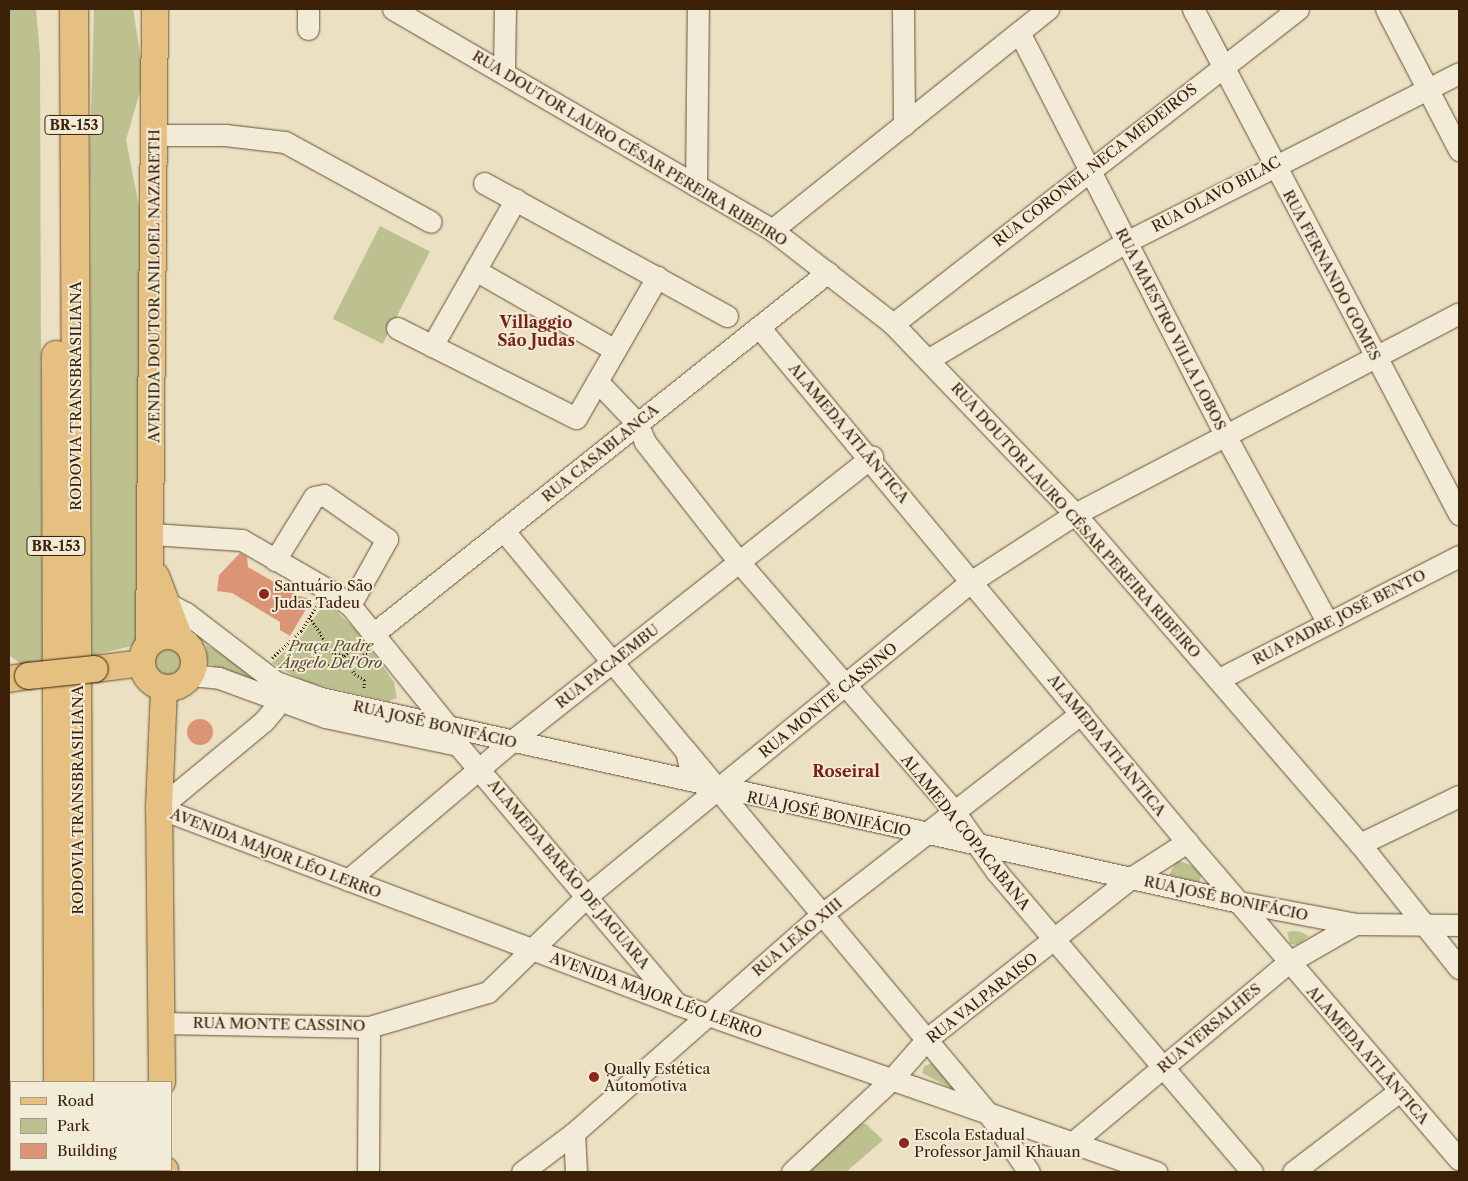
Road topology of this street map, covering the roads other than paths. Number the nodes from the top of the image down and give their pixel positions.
1 (57, 9) edge
2 (74, 9) edge
3 (156, 9) edge
4 (393, 9) edge
5 (504, 9) edge
6 (698, 9) edge
7 (903, 9) edge
8 (1048, 9) edge
9 (1192, 9) edge
10 (1298, 9) edge
11 (1386, 9) edge
12 (1019, 32) junction
13 (1224, 64) junction
14 (504, 71) junction
15 (1459, 73) edge
16 (1427, 90) junction
17 (904, 124) junction
18 (155, 135) junction
19 (1459, 150) edge
20 (1274, 164) junction
21 (1089, 168) junction
22 (484, 183) dead end
23 (696, 186) junction
24 (516, 199) junction
25 (432, 222) dead end
26 (772, 230) junction
27 (1126, 242) junction
28 (475, 270) junction
29 (828, 272) junction
30 (657, 277) junction
31 (1459, 313) edge
32 (727, 316) dead end
33 (894, 324) junction
34 (759, 327) junction
35 (397, 328) dead end
36 (432, 346) junction
37 (615, 350) junction
38 (1374, 357) junction
39 (929, 359) junction
40 (593, 388) junction
41 (636, 432) junction
42 (1225, 435) junction
43 (872, 458) junction
44 (1074, 514) junction
45 (1459, 514) edge
46 (503, 530) junction
47 (152, 534) junction
48 (1459, 556) edge
49 (275, 560) junction
50 (740, 563) junction
51 (152, 564) junction
52 (972, 582) junction
53 (163, 601) junction
54 (350, 605) junction
55 (1328, 624) junction
56 (217, 640) junction
57 (183, 641) junction
58 (370, 641) junction
59 (146, 654) junction
60 (609, 663) junction
61 (191, 675) junction
62 (18, 678) edge
63 (276, 679) junction
64 (1219, 679) junction
65 (414, 684) junction
66 (845, 687) junction
67 (164, 688) junction
68 (385, 711) junction
69 (1081, 713) junction
70 (447, 725) junction
71 (512, 741) junction
72 (686, 752) junction
73 (480, 768) junction
74 (691, 783) junction
75 (718, 789) junction
76 (1459, 796) edge
77 (159, 808) junction
78 (953, 810) junction
79 (684, 817) junction
80 (921, 834) junction
81 (1187, 842) junction
82 (1360, 844) junction
83 (981, 846) junction
84 (1131, 878) junction
85 (348, 880) junction
86 (588, 895) junction
87 (1239, 902) junction
88 (821, 916) junction
89 (1355, 924) junction
90 (1459, 925) edge
91 (1425, 928) junction
92 (1056, 941) junction
93 (530, 949) junction
94 (1288, 962) junction
95 (1459, 968) edge
96 (677, 1004) junction
97 (706, 1014) junction
98 (162, 1023) junction
99 (369, 1027) junction
100 (927, 1039) junction
101 (1160, 1067) junction
102 (892, 1079) junction
103 (58, 1081) edge
104 (79, 1081) edge
105 (162, 1081) edge
106 (1398, 1092) junction
107 (990, 1116) junction
108 (574, 1133) junction
109 (1071, 1144) junction
110 (1459, 1159) edge
111 (368, 1172) edge
112 (522, 1172) edge
113 (576, 1172) edge
114 (792, 1172) edge
115 (1029, 1172) edge
116 (1156, 1172) edge
117 (1252, 1172) edge
118 (1293, 1172) edge

1 - 103 highway, RODOVIA TRANSBRASILIANA / BR-153
2 - 104 highway, RODOVIA TRANSBRASILIANA / BR-153
3 - 18 main road, AVENIDA DOUTOR ANILOEL NAZARETH
4 - 14 street, RUA DOUTOR LAURO CÉSAR PEREIRA RIBEIRO
5 - 14 street
6 - 23 street
7 - 17 street
8 - 12 street
9 - 13 street, RUA FERNANDO GOMES
10 - 13 street, RUA CORONEL NECA MEDEIROS
11 - 16 street
12 - 17 street
12 - 21 street, RUA MAESTRO VILLA LOBOS
13 - 20 street, RUA FERNANDO GOMES
13 - 21 street, RUA CORONEL NECA MEDEIROS
14 - 23 street, RUA DOUTOR LAURO CÉSAR PEREIRA RIBEIRO
15 - 16 street, RUA OLAVO BILAC
16 - 19 street
16 - 20 street, RUA OLAVO BILAC
17 - 26 street
18 - 25 street
18 - 47 main road, AVENIDA DOUTOR ANILOEL NAZARETH
20 - 27 street, RUA OLAVO BILAC
20 - 38 street, RUA FERNANDO GOMES
21 - 27 street, RUA MAESTRO VILLA LOBOS
21 - 33 street, RUA CORONEL NECA MEDEIROS
22 - 24 street
23 - 26 street, RUA DOUTOR LAURO CÉSAR PEREIRA RIBEIRO
24 - 28 street
24 - 30 street
26 - 29 street, RUA DOUTOR LAURO CÉSAR PEREIRA RIBEIRO
27 - 39 street, RUA OLAVO BILAC
27 - 42 street, RUA MAESTRO VILLA LOBOS
28 - 36 street
28 - 37 street
29 - 33 street, RUA DOUTOR LAURO CÉSAR PEREIRA RIBEIRO
29 - 34 street, RUA CASABLANCA
30 - 32 street
30 - 37 street
31 - 38 street, RUA MONTE CASSINO
33 - 39 street, RUA DOUTOR LAURO CÉSAR PEREIRA RIBEIRO
34 - 41 street, RUA CASABLANCA
34 - 43 street, ALAMEDA ATLÂNTICA
35 - 36 street
36 - 40 street
37 - 40 street
38 - 42 street, RUA MONTE CASSINO
38 - 45 street, RUA FERNANDO GOMES
39 - 44 street, RUA DOUTOR LAURO CÉSAR PEREIRA RIBEIRO
40 - 41 street, ALAMEDA COPACABANA
41 - 46 street, RUA CASABLANCA
41 - 50 street, ALAMEDA COPACABANA
42 - 44 street, RUA MONTE CASSINO
42 - 55 street, RUA MAESTRO VILLA LOBOS
43 - 50 street, RUA PACAEMBU
43 - 52 street, ALAMEDA ATLÂNTICA
44 - 52 street, RUA MONTE CASSINO
44 - 64 street, RUA DOUTOR LAURO CÉSAR PEREIRA RIBEIRO
46 - 58 street, RUA CASABLANCA
46 - 60 street
47 - 49 street
47 - 51 main road, AVENIDA DOUTOR ANILOEL NAZARETH
48 - 55 street, RUA PADRE JOSÉ BENTO
49 - 54 street
49 - 54 street
50 - 60 street, RUA PACAEMBU
50 - 66 street, ALAMEDA COPACABANA
51 - 53 main road, AVENIDA DOUTOR ANILOEL NAZARETH
51 - 59 main road, AVENIDA DOUTOR ANILOEL NAZARETH
52 - 66 street, RUA MONTE CASSINO
52 - 69 street, ALAMEDA ATLÂNTICA
53 - 56 street, RUA JOSÉ BONIFÁCIO
53 - 57 main road, AVENIDA DOUTOR ANILOEL NAZARETH
54 - 58 street
55 - 64 street, RUA PADRE JOSÉ BENTO
56 - 57 street
56 - 63 street, RUA JOSÉ BONIFÁCIO
57 - 59 main road
57 - 61 main road
58 - 65 street
59 - 62 main road, bridge
59 - 67 main road
60 - 71 street, RUA PACAEMBU
60 - 72 street
61 - 63 street, RUA JOSÉ BONIFÁCIO
61 - 67 main road
63 - 68 street, RUA JOSÉ BONIFÁCIO
63 - 73 street, RUA JOSÉ BONIFÁCIO
63 - 77 street
64 - 82 street, RUA DOUTOR LAURO CÉSAR PEREIRA RIBEIRO
65 - 68 street
65 - 70 street
66 - 75 street, RUA MONTE CASSINO
66 - 78 street, ALAMEDA COPACABANA
67 - 77 main road
68 - 70 street, RUA JOSÉ BONIFÁCIO
69 - 78 street, RUA LEÃO XIII
69 - 81 street, ALAMEDA ATLÂNTICA
70 - 71 street, RUA JOSÉ BONIFÁCIO
71 - 73 street, RUA PACAEMBU
71 - 74 street, RUA JOSÉ BONIFÁCIO
72 - 74 street
72 - 75 street
73 - 85 street, RUA PACAEMBU
73 - 86 street, ALAMEDA BARÃO DE JAGUARA
74 - 75 street, RUA JOSÉ BONIFÁCIO
74 - 79 street
75 - 79 street, RUA MONTE CASSINO
75 - 80 street, RUA JOSÉ BONIFÁCIO
75 - 88 street
76 - 82 street
77 - 85 street, AVENIDA MAJOR LÉO LERRO
77 - 98 main road
78 - 80 street, RUA LEÃO XIII
78 - 83 street, ALAMEDA COPACABANA
79 - 86 street, RUA MONTE CASSINO
80 - 83 street, RUA JOSÉ BONIFÁCIO
80 - 88 street, RUA LEÃO XIII
81 - 84 street, RUA VALPARAISO
81 - 87 street, ALAMEDA ATLÂNTICA
82 - 91 street, RUA DOUTOR LAURO CÉSAR PEREIRA RIBEIRO
83 - 84 street, RUA JOSÉ BONIFÁCIO
83 - 92 street, ALAMEDA COPACABANA
84 - 87 street, RUA JOSÉ BONIFÁCIO
84 - 92 street, RUA VALPARAISO
85 - 93 street, AVENIDA MAJOR LÉO LERRO
86 - 93 street, RUA MONTE CASSINO
86 - 96 street, ALAMEDA BARÃO DE JAGUARA
87 - 89 street, RUA JOSÉ BONIFÁCIO
87 - 94 street, ALAMEDA ATLÂNTICA
88 - 97 street, RUA LEÃO XIII
88 - 100 street
89 - 91 street, RUA JOSÉ BONIFÁCIO
89 - 94 street, RUA VERSALHES
90 - 91 street, RUA JOSÉ BONIFÁCIO
91 - 95 street, RUA DOUTOR LAURO CÉSAR PEREIRA RIBEIRO
92 - 100 street, RUA VALPARAISO
92 - 101 street, ALAMEDA COPACABANA
93 - 96 street, AVENIDA MAJOR LÉO LERRO
93 - 99 street, RUA MONTE CASSINO
94 - 101 street, RUA VERSALHES
94 - 106 street, ALAMEDA ATLÂNTICA
96 - 97 street, AVENIDA MAJOR LÉO LERRO
97 - 102 street, AVENIDA MAJOR LÉO LERRO
97 - 108 street, RUA LEÃO XIII
98 - 99 street, RUA MONTE CASSINO
98 - 105 main road
99 - 111 street
100 - 102 street, RUA VALPARAISO
100 - 107 street
101 - 109 street, RUA VERSALHES
101 - 117 street, ALAMEDA COPACABANA
102 - 107 street, AVENIDA MAJOR LÉO LERRO
102 - 114 street, RUA VALPARAISO
106 - 110 street, ALAMEDA ATLÂNTICA
106 - 118 street
107 - 109 street, AVENIDA MAJOR LÉO LERRO
107 - 115 street
108 - 112 street, RUA LEÃO XIII
108 - 113 street
109 - 116 street, AVENIDA MAJOR LÉO LERRO

